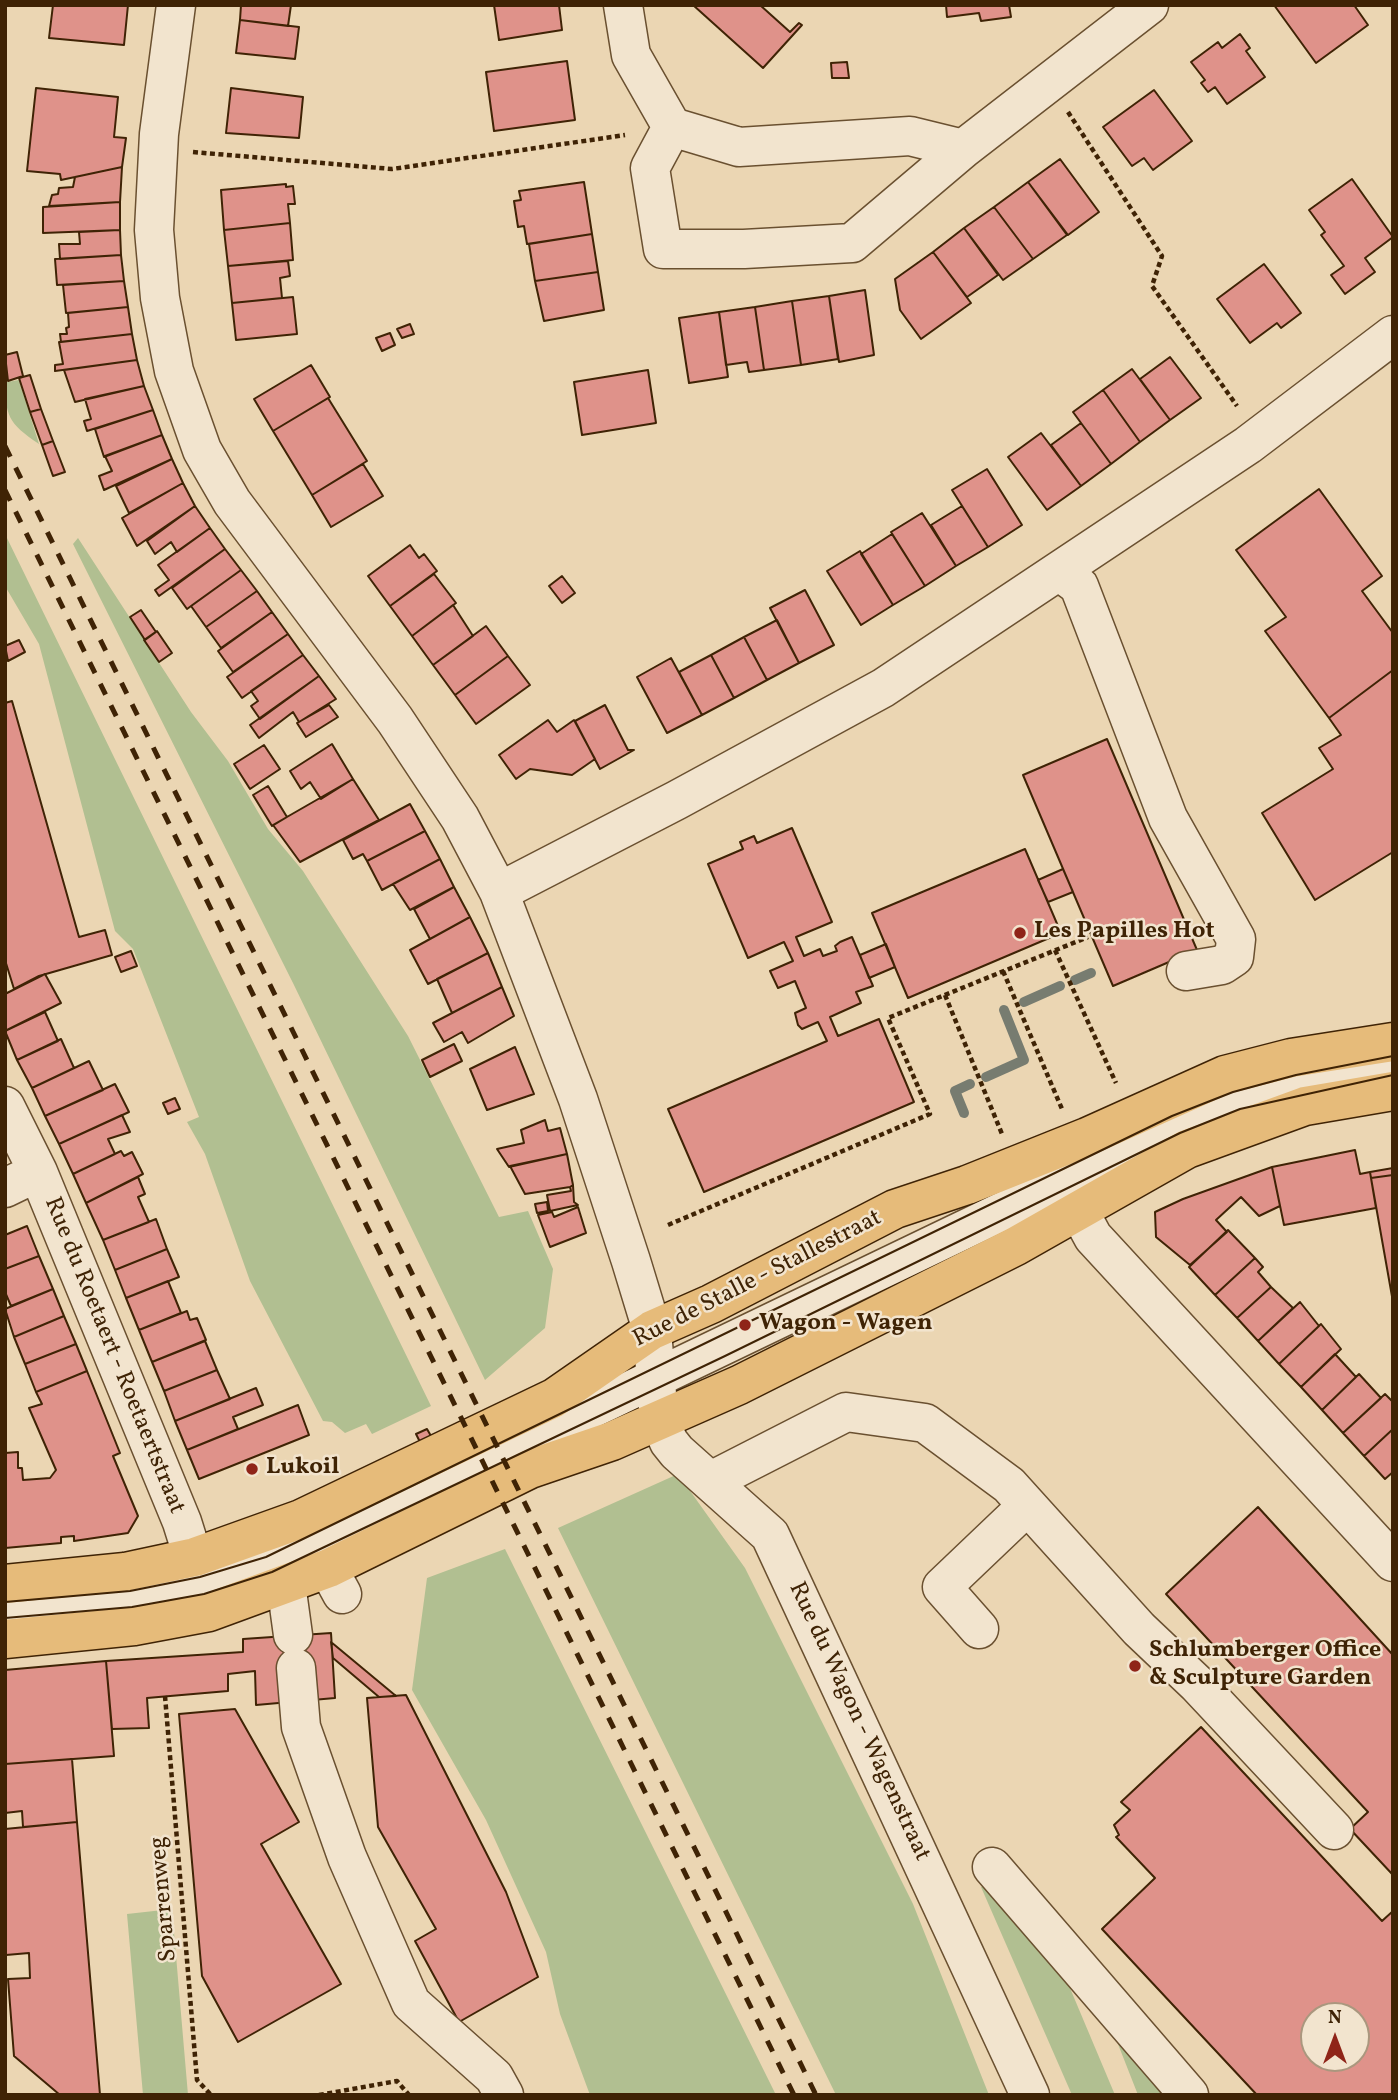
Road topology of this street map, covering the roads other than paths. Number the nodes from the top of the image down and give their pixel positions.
1 (176, 5) edge
2 (624, 5) edge
3 (1150, 5) edge
4 (672, 127) junction
5 (963, 149) junction
6 (1393, 335) edge
7 (1060, 572) junction
8 (499, 892) junction
9 (1186, 971) dead end
10 (1393, 1042) edge
11 (1393, 1066) edge
12 (1393, 1091) edge
13 (5, 1106) edge
14 (1087, 1137) junction
15 (22, 1180) edge
16 (1079, 1192) junction
17 (652, 1330) junction
18 (656, 1378) junction
19 (659, 1420) junction
20 (711, 1481) junction
21 (1027, 1506) junction
22 (321, 1556) junction
23 (1393, 1562) edge
24 (5, 1584) edge
25 (286, 1584) junction
26 (202, 1585) junction
27 (5, 1610) edge
28 (979, 1629) dead end
29 (5, 1639) edge
30 (1334, 1830) dead end
31 (992, 1867) dead end
32 (504, 2095) edge
33 (1030, 2095) edge
34 (1189, 2095) edge

1 - 8 street, Rue du Wagon - Wagenstraat
2 - 4 street
3 - 5 street
4 - 5 street
4 - 5 street
6 - 7 street
7 - 8 street
7 - 9 street
8 - 17 street, Rue du Wagon - Wagenstraat
10 - 14 main road, Rue de Stalle - Stallestraat
11 - 16 street, Rue de Stalle - Stallestraat
12 - 16 main road, Rue de Stalle - Stallestraat
13 - 15 street, Rue du Roetaert - Roetaertstraat
14 - 16 street
14 - 17 main road, Rue de Stalle - Stallestraat
15 - 26 street, Rue du Roetaert - Roetaertstraat
16 - 18 street, Rue de Stalle - Stallestraat
16 - 19 main road, Rue de Stalle - Stallestraat
16 - 23 street
17 - 18 street, Rue du Wagon - Wagenstraat
17 - 22 main road, Rue de Stalle - Stallestraat
18 - 19 street, Rue du Wagon - Wagenstraat
18 - 22 street, Rue de Stalle - Stallestraat
19 - 20 street, Rue du Wagon - Wagenstraat
19 - 22 main road, Rue de Stalle - Stallestraat
20 - 21 street
20 - 33 street, Rue du Wagon - Wagenstraat
21 - 28 street
21 - 30 street
22 - 25 main road, Rue de Stalle - Stallestraat
22 - 26 main road, Rue de Stalle - Stallestraat
24 - 26 main road, Rue de Stalle - Stallestraat
25 - 26 main road, Rue de Stalle - Stallestraat
25 - 32 street
26 - 27 street, Rue de Stalle - Stallestraat
26 - 29 main road, Rue de Stalle - Stallestraat
31 - 34 street

